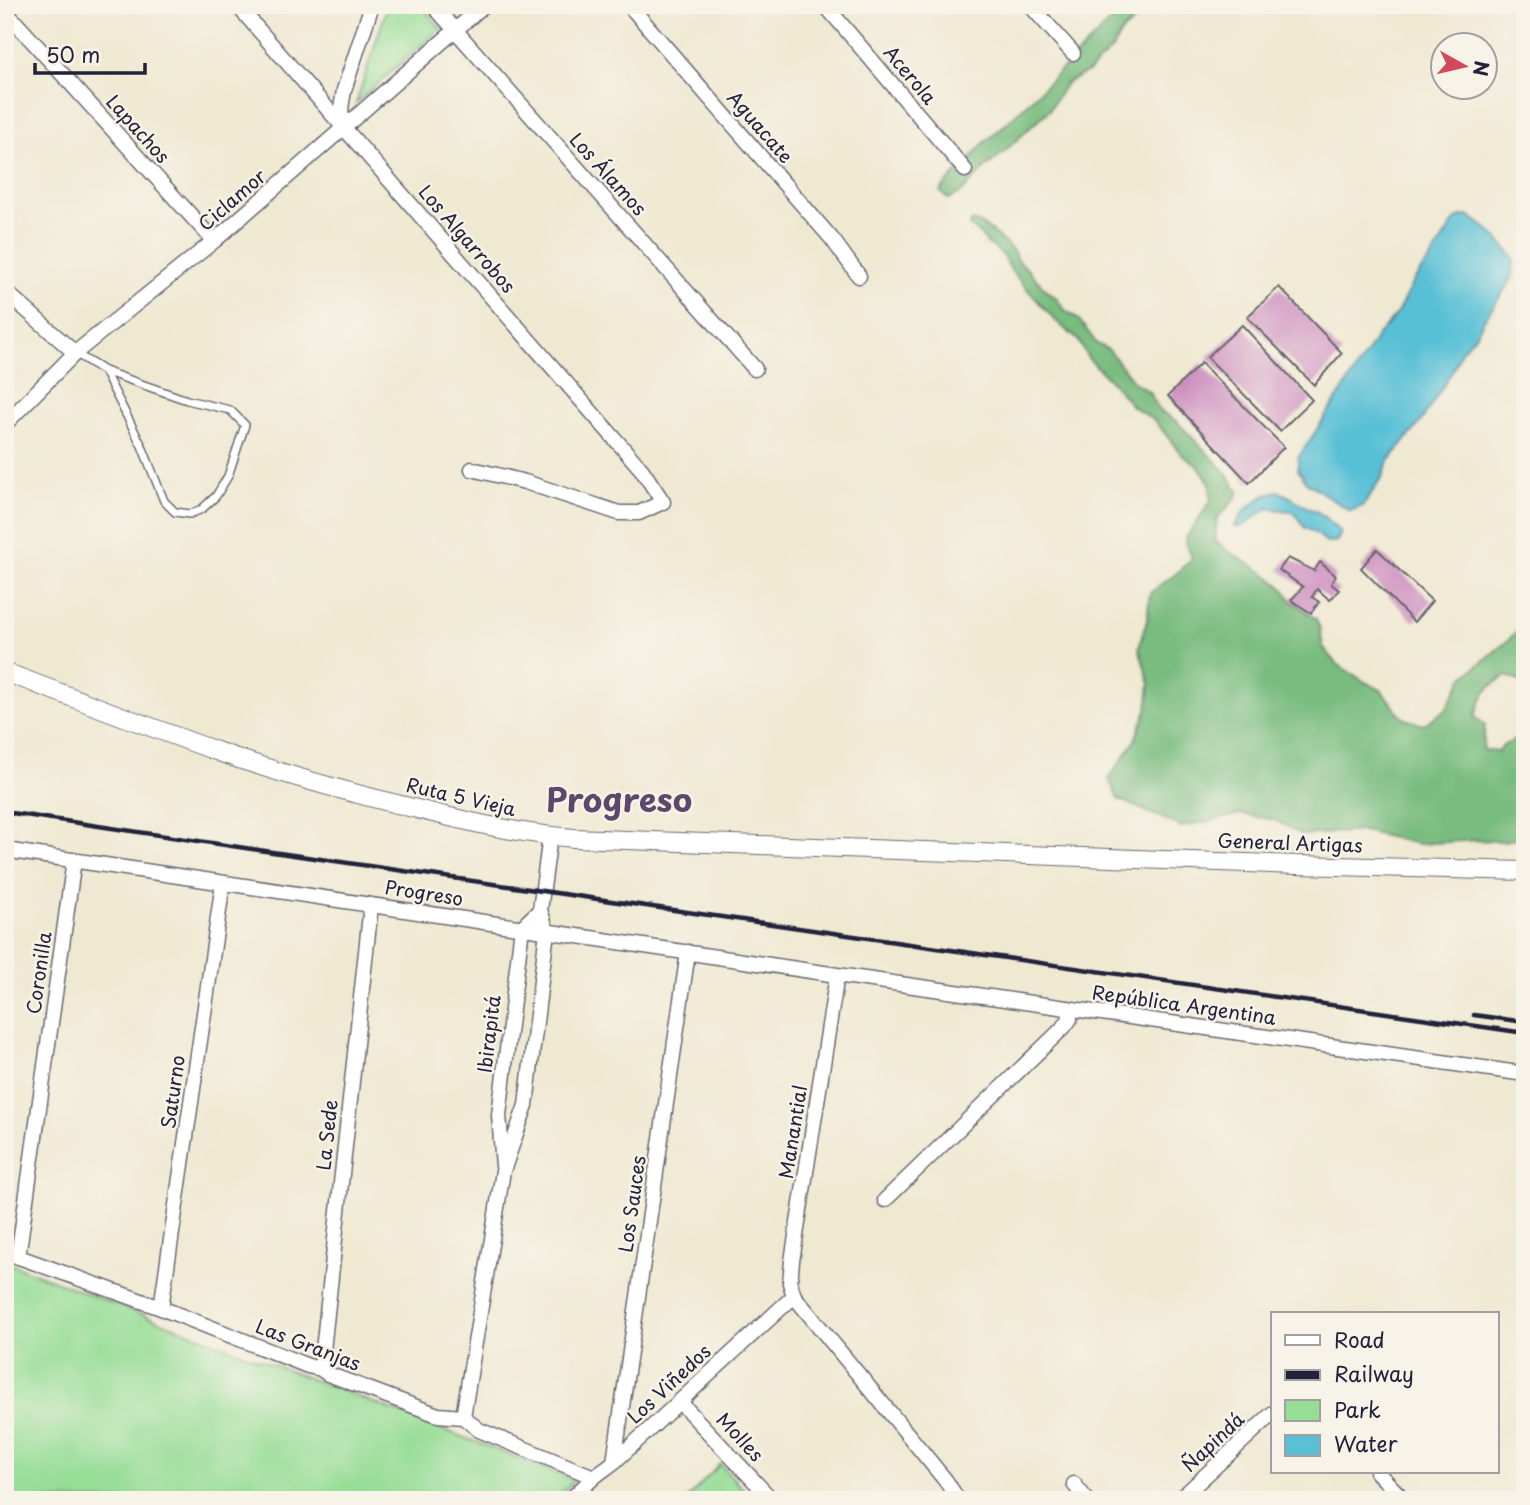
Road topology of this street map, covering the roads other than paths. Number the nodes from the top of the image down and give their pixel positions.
1 (237, 5) edge
2 (372, 5) edge
3 (433, 5) edge
4 (484, 5) edge
5 (629, 5) edge
6 (825, 5) edge
7 (1030, 5) edge
8 (5, 11) edge
9 (455, 31) junction
10 (1073, 53) dead end
11 (343, 128) junction
12 (965, 170) dead end
13 (214, 241) junction
14 (859, 276) dead end
15 (5, 291) edge
16 (75, 354) junction
17 (755, 369) dead end
18 (104, 371) junction
19 (5, 424) edge
20 (472, 470) dead end
21 (5, 672) edge
22 (550, 836) junction
23 (5, 850) edge
24 (1055, 855) joint
25 (74, 860) junction
26 (1525, 872) edge
27 (223, 883) junction
28 (371, 905) junction
29 (540, 910) junction
30 (522, 928) junction
31 (547, 931) junction
32 (688, 952) junction
33 (837, 975) junction
34 (1069, 1008) junction
35 (1525, 1074) edge
36 (503, 1171) junction
37 (885, 1200) dead end
38 (11, 1254) edge
39 (794, 1296) junction
40 (161, 1308) junction
41 (321, 1369) junction
42 (679, 1401) junction
43 (1271, 1415) edge
44 (463, 1417) junction
45 (614, 1462) junction
46 (1379, 1474) edge
47 (594, 1477) junction
48 (1074, 1484) dead end
49 (570, 1500) edge
50 (772, 1500) edge
51 (958, 1500) edge
52 (1087, 1500) edge
53 (1179, 1500) edge
54 (1404, 1500) edge

1 - 11 street, Los Algarrobos
2 - 11 street
3 - 9 street, Los Álamos
4 - 9 street, Ciclamor
5 - 14 street, Aguacate
6 - 12 street, Acerola
7 - 10 street
8 - 13 street, Lapachos
9 - 11 street, Ciclamor
9 - 17 street, Los Álamos
11 - 13 street, Ciclamor
11 - 20 street, Los Algarrobos
13 - 16 street, Ciclamor
15 - 16 street
16 - 18 lane
16 - 19 street, Ciclamor
18 - 18 lane
21 - 22 street, Ruta 5 Vieja
22 - 24 street, Ruta 5 Vieja
22 - 29 street, Ibirapitá
23 - 25 street, Progreso
24 - 26 street, General Artigas
25 - 27 street, Progreso
25 - 38 street, Coronilla
27 - 28 street, Progreso
27 - 40 street, Saturno
28 - 30 street, Progreso
28 - 41 street, La Sede
29 - 30 street
29 - 31 street, Ibirapitá
30 - 31 street, Progreso
30 - 36 street, Ibirapitá
31 - 32 street, Progreso
31 - 36 street, Ibirapitá
32 - 33 street, Progreso
32 - 45 street, Los Sauces
33 - 34 street, República Argentina
33 - 39 street, Manantial
34 - 35 street, República Argentina
34 - 37 street
36 - 44 street, Ibirapitá
38 - 40 street, Las Granjas
39 - 42 street, Los Viñedos
39 - 51 street
40 - 41 street, Las Granjas
41 - 44 street, Las Granjas
42 - 45 street, Los Viñedos
42 - 50 street, Molles
43 - 53 street, Ñapindá
44 - 47 street, Las Granjas
45 - 47 street, Los Viñedos
46 - 54 street
47 - 49 street, Los Viñedos
48 - 52 street

